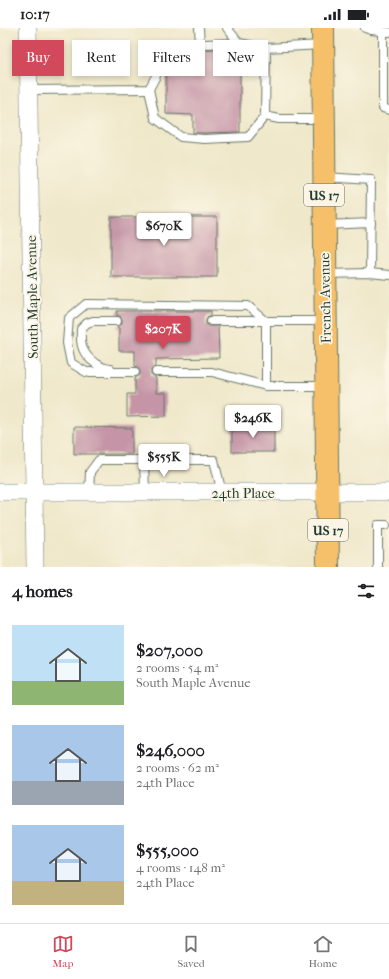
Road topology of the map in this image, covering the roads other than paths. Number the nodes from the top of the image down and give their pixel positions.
1 (28, 28) edge
2 (199, 28) edge
3 (227, 28) edge
4 (365, 28) edge
5 (386, 32) edge
6 (323, 37) edge
7 (200, 40) edge
8 (237, 40) edge
9 (268, 48) edge
10 (156, 76) edge
11 (266, 76) edge
12 (149, 89) junction
13 (29, 90) junction
14 (389, 110) edge
15 (265, 116) junction
16 (324, 120) junction
17 (324, 177) junction
18 (370, 223) junction
19 (325, 225) junction
20 (370, 273) junction
21 (324, 274) junction
22 (389, 275) edge
23 (117, 321) dead end
24 (212, 321) dead end
25 (266, 321) junction
26 (325, 321) junction
27 (156, 372) dead end
28 (266, 386) junction
29 (326, 386) junction
30 (144, 460) junction
31 (0, 492) edge
32 (35, 492) junction
33 (89, 492) junction
34 (145, 492) junction
35 (222, 492) junction
36 (327, 492) junction
37 (389, 492) edge
38 (386, 525) dead end
39 (381, 565) edge
40 (35, 567) edge
41 (328, 567) edge

1 - 13 street, South Maple Avenue
2 - 7 lane
3 - 8 lane
4 - 5 lane
5 - 14 lane
6 - 9 lane
6 - 16 main road, French Avenue / US 17
10 - 12 lane
11 - 15 lane
12 - 13 lane
12 - 15 lane
13 - 32 street, South Maple Avenue
15 - 16 lane
16 - 17 main road, French Avenue / US 17
17 - 18 lane
17 - 19 main road, French Avenue / US 17
18 - 19 lane
18 - 20 lane
19 - 21 main road, French Avenue / US 17
20 - 21 lane
20 - 22 lane
21 - 26 main road, French Avenue / US 17
23 - 25 lane
24 - 25 lane
25 - 26 lane
25 - 28 lane
26 - 29 main road, French Avenue / US 17
27 - 28 lane
28 - 29 lane
29 - 36 main road, French Avenue / US 17
30 - 33 lane
30 - 34 lane
30 - 35 lane
31 - 32 street, 24th Place
32 - 33 street, 24th Place
32 - 40 street, South Maple Avenue
33 - 34 street, 24th Place
34 - 35 street, 24th Place
35 - 36 street, 24th Place
36 - 37 street, 24th Place
36 - 41 main road, French Avenue / US 17
38 - 39 lane

